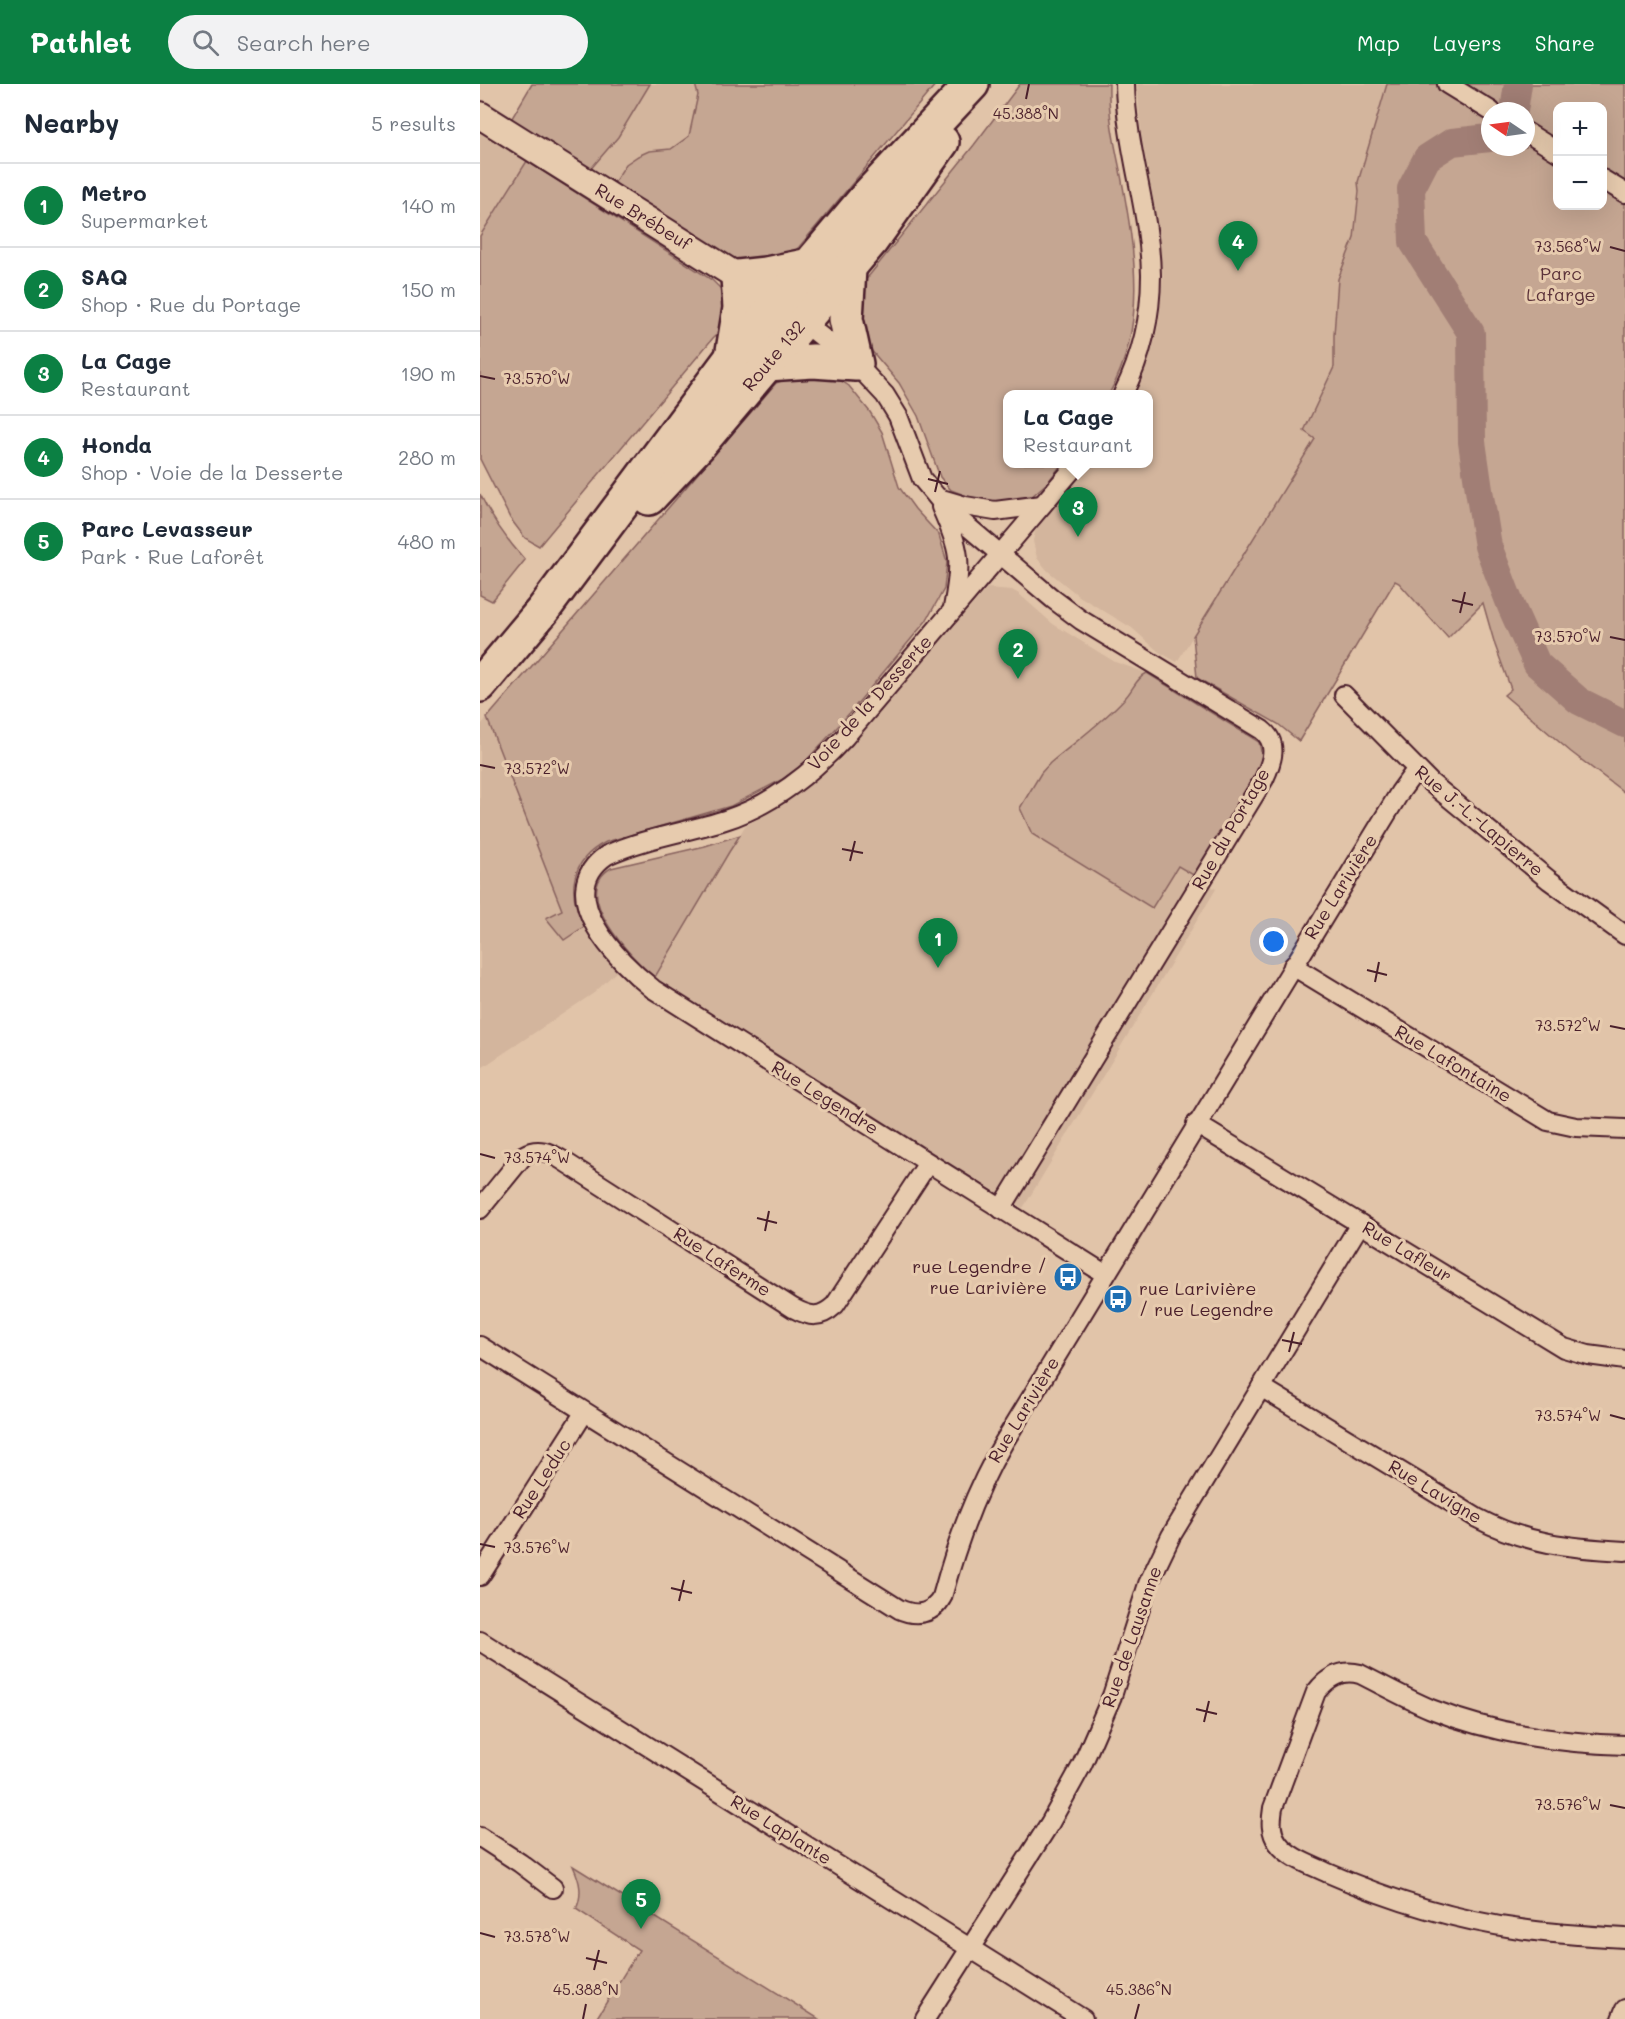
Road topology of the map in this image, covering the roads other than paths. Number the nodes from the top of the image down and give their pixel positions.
1 (972, 84) edge
2 (982, 84) edge
3 (1125, 84) edge
4 (1454, 88) edge
5 (1481, 105) edge
6 (480, 115) edge
7 (1535, 138) edge
8 (1553, 149) edge
9 (1607, 182) edge
10 (1625, 193) edge
11 (810, 265) junction
12 (849, 269) junction
13 (738, 277) junction
14 (791, 313) junction
15 (732, 357) junction
16 (767, 364) junction
17 (855, 364) junction
18 (1126, 390) edge
19 (1074, 468) edge
20 (936, 497) junction
21 (1042, 505) junction
22 (1000, 555) junction
23 (543, 610) junction
24 (952, 611) junction
25 (480, 685) edge
26 (1344, 695) dead end
27 (1416, 770) junction
28 (585, 886) joint
29 (1625, 935) edge
30 (1293, 966) junction
31 (1196, 1124) junction
32 (1625, 1129) edge
33 (928, 1163) junction
34 (480, 1209) edge
35 (1001, 1209) junction
36 (1360, 1224) junction
37 (1105, 1274) junction
38 (480, 1346) edge
39 (1625, 1360) edge
40 (1261, 1387) junction
41 (584, 1413) junction
42 (1625, 1551) edge
43 (480, 1576) edge
44 (480, 1641) edge
45 (1625, 1745) edge
46 (480, 1837) edge
47 (553, 1888) dead end
48 (1625, 1938) edge
49 (969, 1948) junction
50 (1625, 2009) edge
51 (925, 2019) edge
52 (1083, 2019) edge
53 (1621, 2019) edge

1 - 11 highway, Route 132
2 - 12 highway, Route 132
3 - 18 street
4 - 5 street
6 - 13 street, Rue Brébeuf
7 - 8 street
9 - 10 street
11 - 13 highway
11 - 14 highway, Route 132
12 - 14 highway, Route 132
12 - 17 highway
13 - 14 street, Rue Brébeuf
13 - 15 highway
14 - 15 highway, Route 132
14 - 16 highway, Route 132
14 - 17 street, Rue du Portage
15 - 23 highway, Route 132
16 - 17 highway
16 - 23 highway, Route 132
17 - 20 street, Rue du Portage
19 - 21 street, Voie de la Desserte
20 - 21 street
20 - 22 street, Rue du Portage
20 - 24 street, Rue du Portage
21 - 22 street, Voie de la Desserte
22 - 24 street, Voie de la Desserte
22 - 35 street, Rue du Portage
23 - 25 highway, Route 132
24 - 28 street, Voie de la Desserte
26 - 27 street, Rue J.-L.-Lapierre
27 - 29 street, Rue J.-L.-Lapierre
27 - 30 street, Rue Larivière
28 - 33 street, Rue Legendre
30 - 31 street, Rue Larivière
30 - 32 street, Rue Lafontaine
31 - 36 street, Rue Lafleur
31 - 37 street, Rue Larivière
33 - 34 street, Rue Laferme
33 - 35 street, Rue Legendre
35 - 37 street, Rue Legendre
36 - 39 street, Rue Lafleur
36 - 40 street, Rue de Lausanne
37 - 41 street, Rue Larivière
38 - 41 street, Rue Larivière
40 - 42 street, Rue Lavigne
40 - 49 street, Rue de Lausanne
41 - 43 street, Rue Leduc
44 - 49 street, Rue Laplante
45 - 48 street
46 - 47 street
49 - 51 street, Rue de Lausanne
49 - 52 street, Rue Laplante
50 - 53 street

